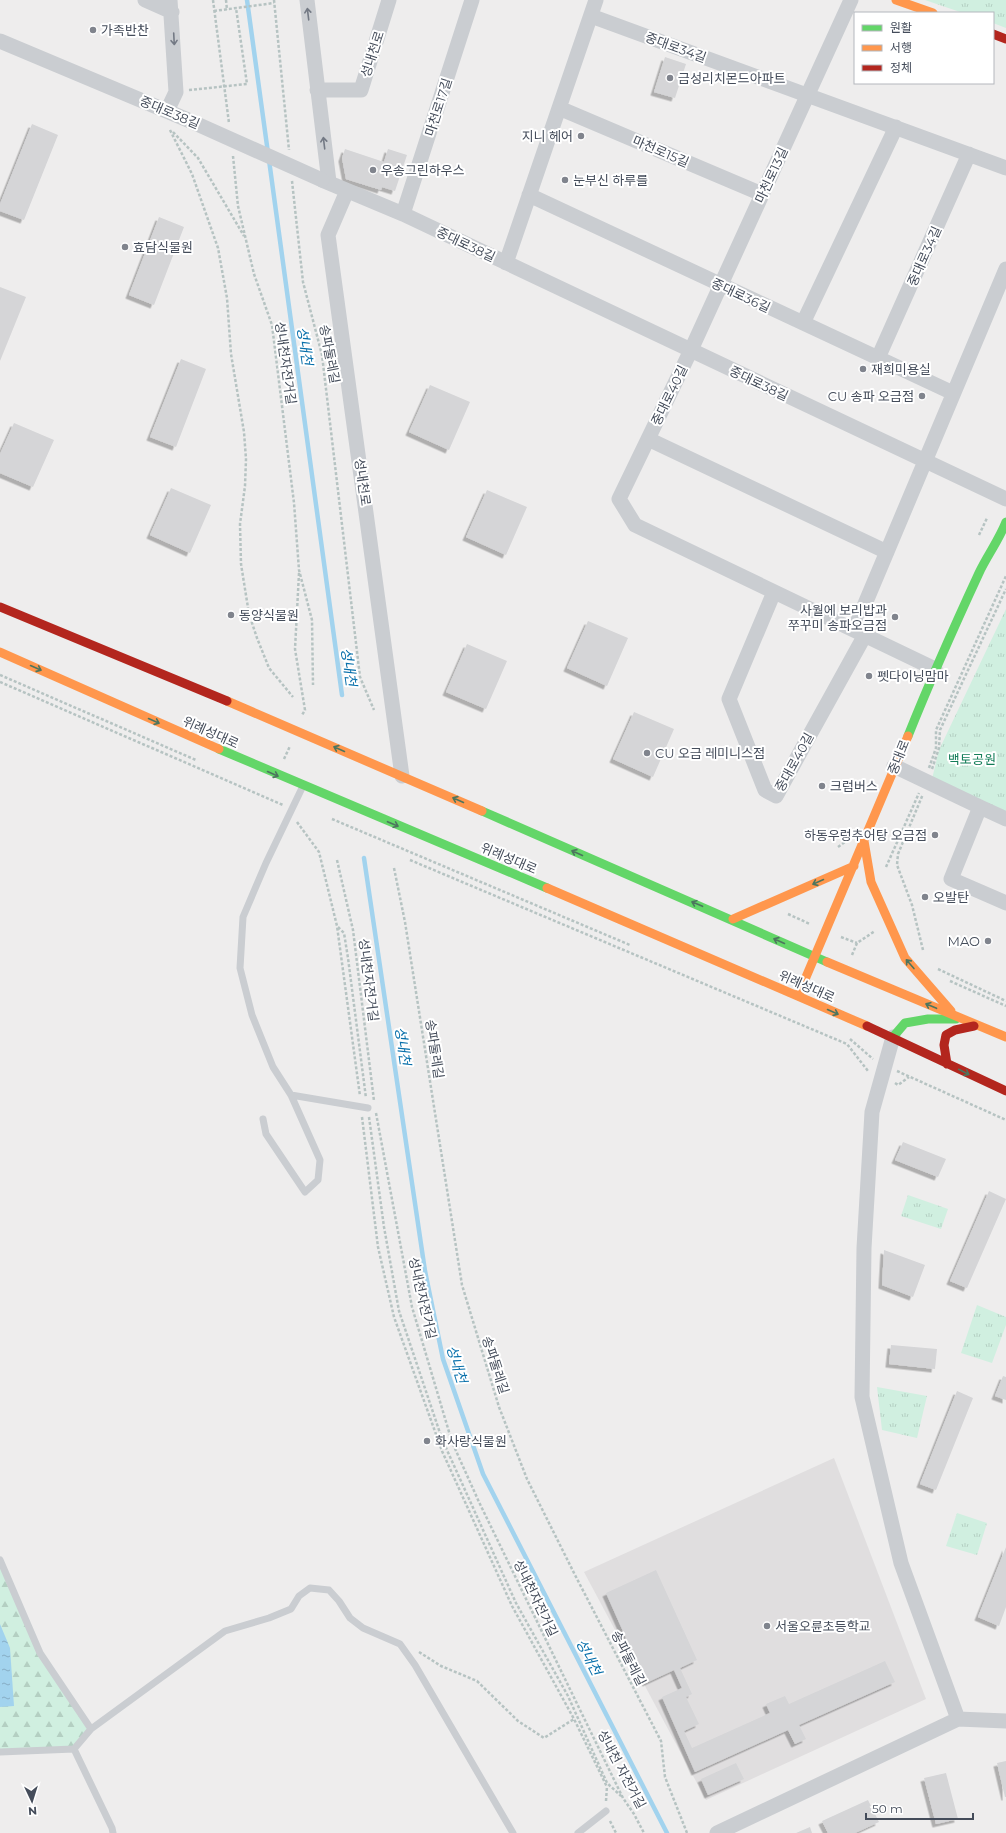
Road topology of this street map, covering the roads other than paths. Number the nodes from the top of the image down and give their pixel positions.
1 (145, 0) edge
2 (307, 0) edge
3 (389, 0) edge
4 (472, 0) edge
5 (596, 0) edge
6 (851, 0) edge
7 (896, 0) edge
8 (171, 6) edge
9 (930, 12) edge
10 (591, 16) junction
11 (994, 34) edge
12 (1006, 39) edge
13 (0, 41) edge
14 (317, 90) junction
15 (808, 95) junction
16 (559, 108) junction
17 (167, 111) junction
18 (896, 128) junction
19 (969, 154) junction
20 (1006, 168) edge
21 (326, 181) junction
22 (347, 191) junction
23 (762, 194) junction
24 (529, 195) junction
25 (403, 214) junction
26 (506, 264) junction
27 (1006, 269) edge
28 (721, 285) junction
29 (803, 323) junction
30 (691, 350) junction
31 (878, 358) junction
32 (953, 393) junction
33 (648, 439) junction
34 (926, 461) junction
35 (1006, 499) edge
36 (1006, 522) edge
37 (887, 552) junction
38 (774, 592) junction
39 (0, 607) edge
40 (859, 632) junction
41 (0, 652) edge
42 (935, 669) junction
43 (894, 766) junction
44 (402, 776) junction
45 (303, 786) junction
46 (980, 807) junction
47 (1006, 819) edge
48 (864, 841) junction
49 (854, 866) junction
50 (1006, 903) edge
51 (733, 919) junction
52 (815, 957) junction
53 (798, 996) junction
54 (958, 1017) junction
55 (978, 1025) junction
56 (894, 1037) junction
57 (1006, 1037) edge
58 (947, 1064) junction
59 (1006, 1091) edge
60 (291, 1095) junction
61 (368, 1109) road end
62 (263, 1119) dead end
63 (0, 1560) edge
64 (958, 1719) junction
65 (1006, 1721) edge
66 (91, 1729) junction
67 (74, 1749) junction
68 (0, 1752) edge
69 (606, 1811) road end
70 (113, 1833) edge
71 (514, 1833) edge
72 (578, 1833) edge
73 (717, 1833) edge

1 - 8 street
14 -> 2 street
3 - 14 street, 성내천로
4 - 25 street, 마천로17길
5 - 10 street
6 - 15 street, 마천로13길
7 - 9 main road
8 -> 17 street
10 - 15 street, 중대로34길
10 - 16 street
11 - 12 main road
13 - 17 street, 중대로38길
21 -> 14 street
15 - 18 street, 중대로34길
15 - 23 street, 마천로13길
16 - 23 street, 마천로15길
16 - 24 street
17 - 21 street, 중대로38길, bridge
18 - 19 street, 중대로34길
18 - 29 street
19 - 20 street, 중대로34길
19 - 31 street, 중대로34길
21 - 22 street, 중대로38길
22 - 25 street, 중대로38길
22 - 44 street, 성내천로
23 - 28 street, 마천로13길
24 - 26 street
24 - 28 street, 중대로36길
25 - 26 street, 중대로38길
26 - 30 street, 중대로38길
27 - 32 street
28 - 29 street, 중대로36길
28 - 30 street, 마천로13길
29 - 31 street, 중대로36길
30 - 33 street, 중대로40길
30 - 34 street, 중대로38길
31 - 32 street, 중대로36길
32 - 34 street
33 - 37 street, 중대로40길
33 - 38 street, 중대로40길
34 - 35 street, 중대로38길
34 - 37 street
36 - 42 main road, 중대로
37 - 40 street
38 - 40 street, 중대로40길
38 - 40 street, 중대로40길
44 -> 39 main road
40 - 42 street, 중대로40길
41 -> 45 main road, 위례성대로
42 - 43 main road, 중대로
43 - 46 street
43 - 48 main road, 중대로
51 -> 44 main road
45 -> 53 main road, 위례성대로
45 - 60 lane
46 - 47 street
46 - 50 street
48 - 49 main road, 중대로
54 -> 48 main road
49 -> 51 main road
49 - 52 main road, 중대로
52 -> 51 main road
52 - 53 main road, 중대로
54 -> 52 main road
53 -> 56 main road, 위례성대로
54 - 55 main road
54 - 56 main road
55 - 57 main road
55 - 58 main road
56 - 58 main road, 위례성대로
56 - 64 street
58 -> 59 main road, 위례성대로
60 - 61 lane
60 - 62 lane
63 - 66 lane
64 - 65 street
64 - 73 street
66 - 67 lane
66 - 71 lane
67 - 68 lane
67 - 70 lane
69 - 72 lane

